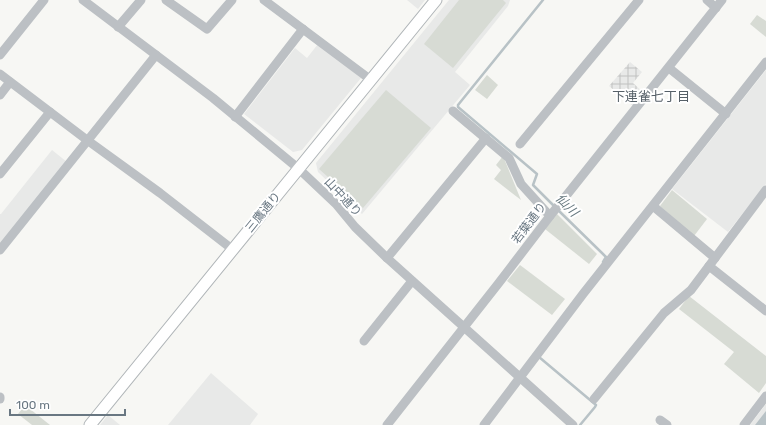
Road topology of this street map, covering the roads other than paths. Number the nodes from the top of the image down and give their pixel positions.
1 (44, 0) edge
2 (83, 0) edge
3 (141, 0) edge
4 (166, 0) edge
5 (232, 0) edge
6 (264, 0) edge
7 (436, 0) edge
8 (639, 0) edge
9 (707, 0) edge
10 (722, 0) edge
11 (716, 8) junction
12 (118, 27) junction
13 (304, 29) junction
14 (0, 55) edge
15 (156, 55) junction
16 (766, 62) edge
17 (669, 68) junction
18 (0, 74) edge
19 (371, 80) junction
20 (10, 82) junction
21 (0, 95) edge
22 (453, 111) dead end
23 (50, 112) junction
24 (726, 114) junction
25 (235, 117) junction
26 (486, 138) junction
27 (88, 140) junction
28 (520, 144) dead end
29 (299, 169) junction
30 (0, 174) edge
31 (766, 190) edge
32 (653, 206) junction
33 (554, 211) junction
34 (0, 250) edge
35 (232, 250) junction
36 (387, 258) junction
37 (715, 258) junction
38 (708, 266) junction
39 (412, 281) junction
40 (766, 311) edge
41 (464, 328) junction
42 (364, 341) dead end
43 (520, 378) junction
44 (766, 396) edge
45 (594, 399) dead end
46 (90, 425) edge
47 (387, 425) edge
48 (484, 425) edge
49 (573, 425) edge
50 (744, 425) edge

1 - 14 street
2 - 12 street, 山中通り
3 - 12 street
4 - 5 street
6 - 13 street
7 - 19 main road, 三鷹通り
8 - 28 street
9 - 11 street
10 - 11 street, 若葉通り
11 - 17 street, 若葉通り
12 - 15 street, 山中通り
13 - 19 street
13 - 25 street
15 - 25 street, 山中通り
15 - 27 street
16 - 24 street
17 - 24 street
17 - 33 street, 若葉通り
18 - 20 street
19 - 29 main road, 三鷹通り
20 - 21 street
20 - 23 street
22 - 26 street
23 - 27 street
23 - 30 street
24 - 32 street
25 - 29 street, 山中通り
26 - 33 street
26 - 36 street
27 - 34 street
27 - 35 street
29 - 35 main road, 三鷹通り
29 - 36 street, 山中通り
31 - 37 street
32 - 37 street
32 - 43 street
33 - 41 street, 若葉通り
35 - 46 main road, 三鷹通り
36 - 39 street, 山中通り
37 - 38 street
38 - 40 street
38 - 45 street
39 - 41 street, 山中通り
39 - 42 street
41 - 43 street, 山中通り
41 - 47 street, 若葉通り
43 - 48 street
43 - 49 street, 山中通り
44 - 50 street

